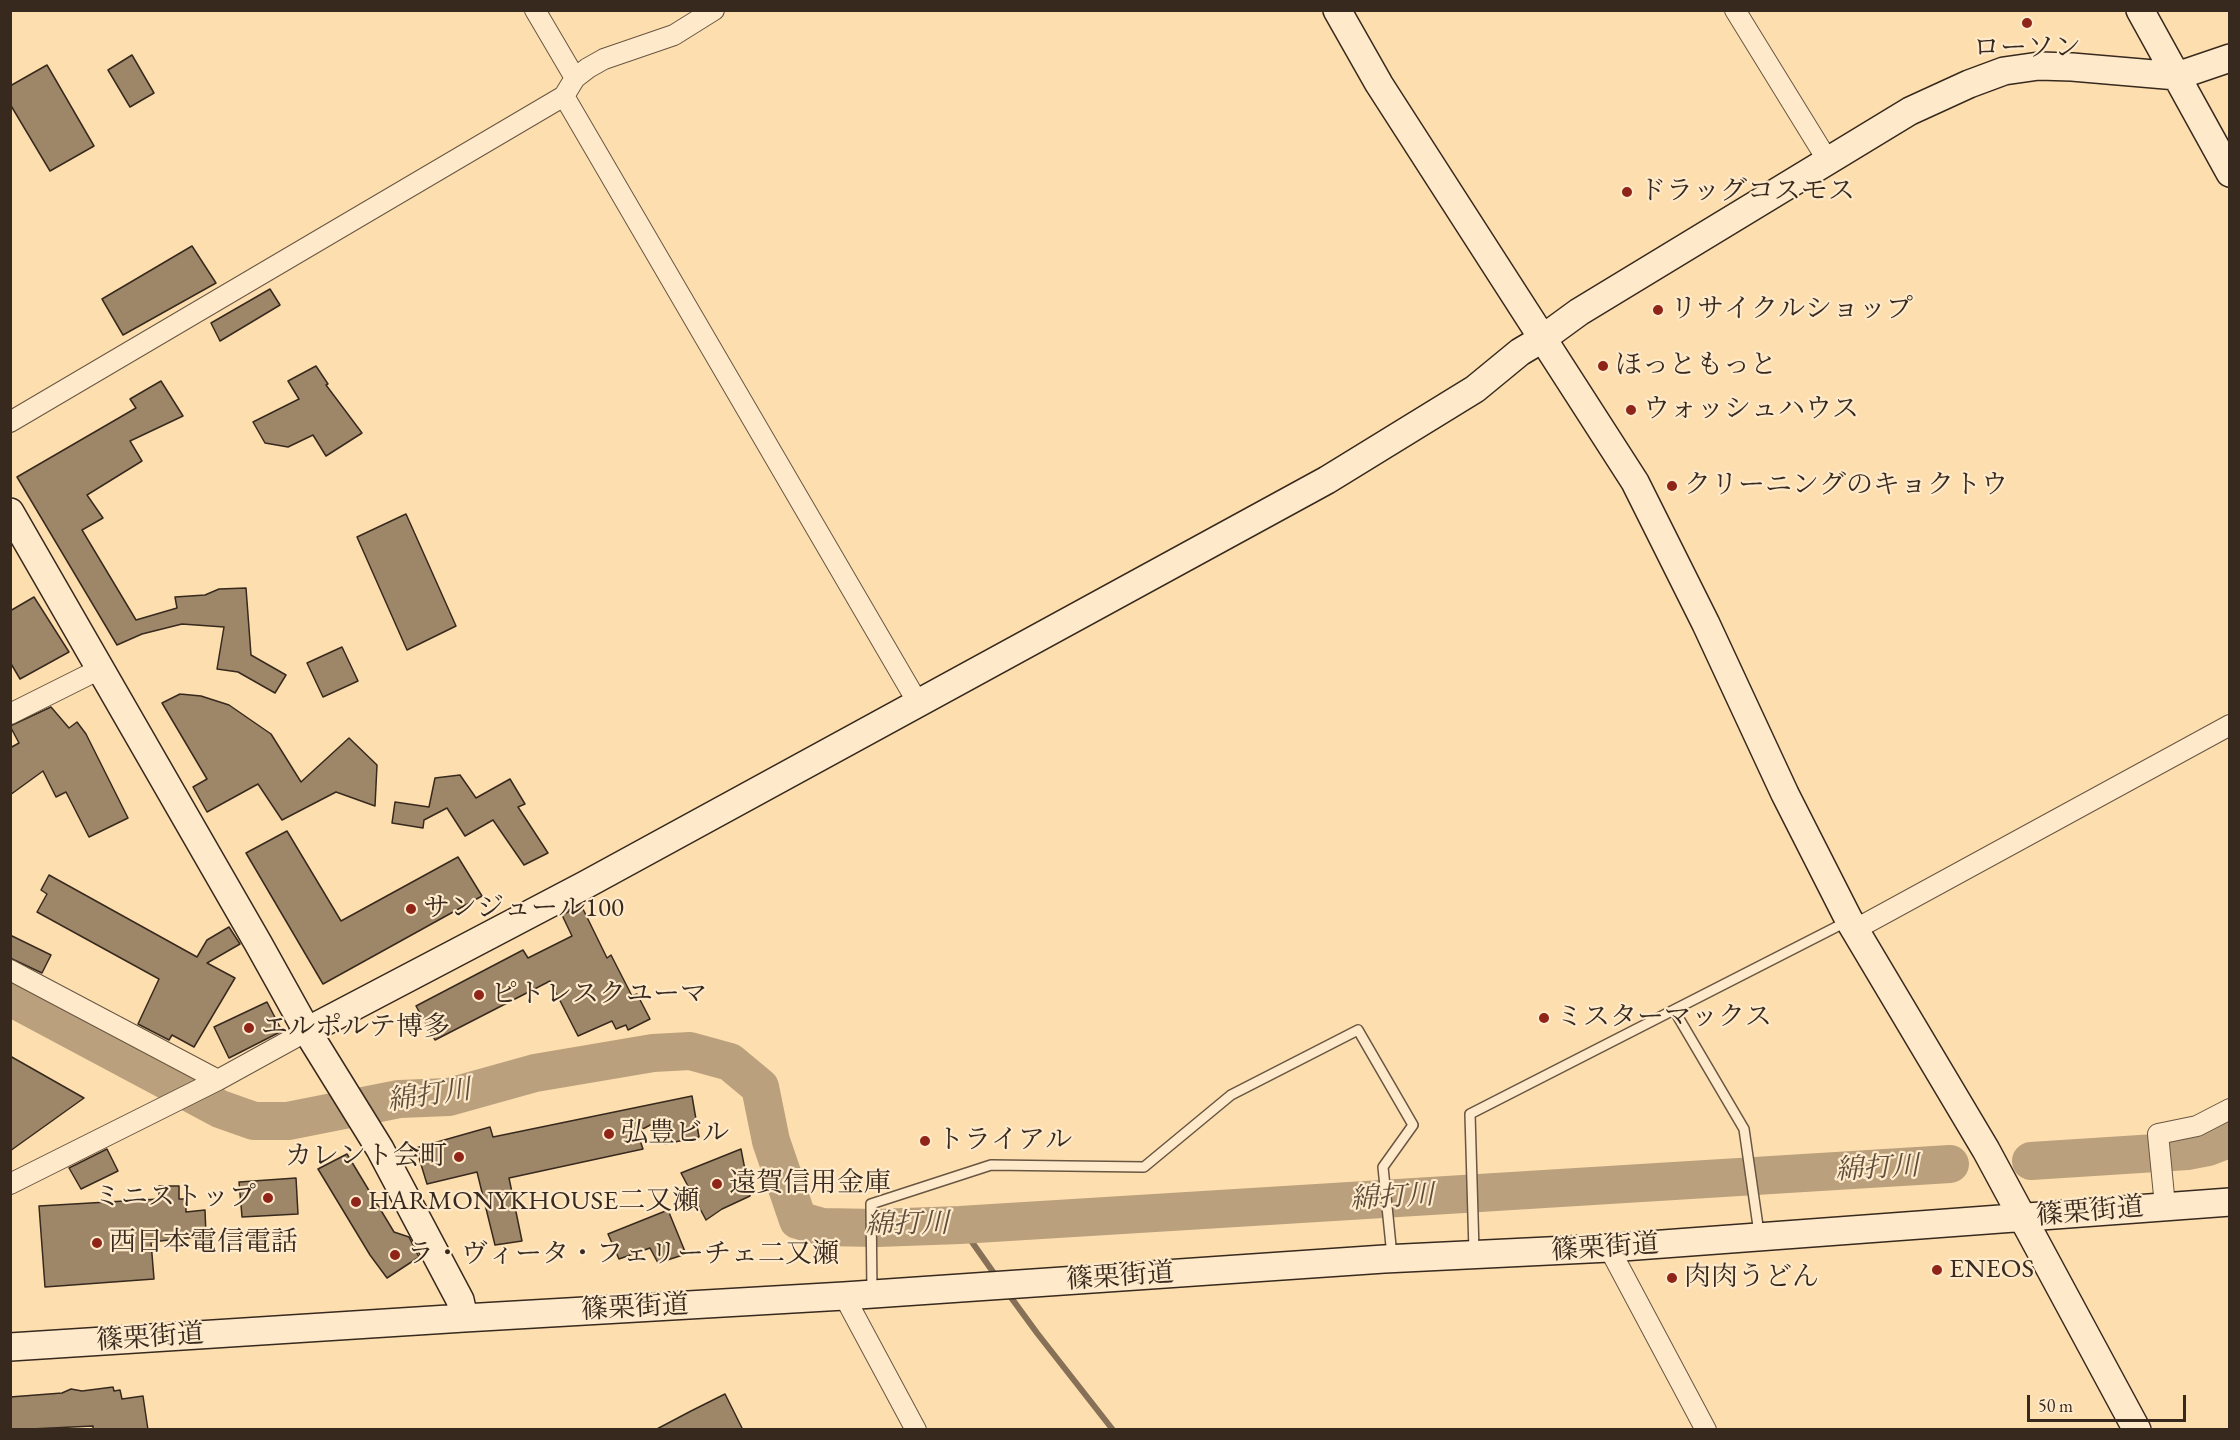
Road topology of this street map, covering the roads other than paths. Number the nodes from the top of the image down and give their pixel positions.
1 (535, 10) edge
2 (714, 10) edge
3 (1337, 10) edge
4 (1735, 10) edge
5 (2140, 10) edge
6 (2229, 58) edge
7 (2177, 76) junction
8 (574, 78) junction
9 (564, 96) junction
10 (1828, 161) junction
11 (2229, 173) edge
12 (1542, 339) junction
13 (10, 422) edge
14 (10, 512) edge
15 (100, 669) junction
16 (918, 703) junction
17 (10, 714) edge
18 (2229, 725) edge
19 (1852, 925) junction
20 (10, 970) edge
21 (1674, 1010) junction
22 (307, 1031) junction
23 (209, 1084) junction
24 (2229, 1109) edge
25 (10, 1184) edge
26 (2229, 1202) edge
27 (2165, 1206) junction
28 (2022, 1218) junction
29 (1760, 1237) junction
30 (1609, 1248) junction
31 (1474, 1256) junction
32 (1392, 1259) junction
33 (873, 1294) junction
34 (844, 1296) junction
35 (464, 1318) junction
36 (10, 1347) edge
37 (916, 1430) edge
38 (1706, 1430) edge
39 (2137, 1430) edge

1 - 8 street
2 - 8 street
3 - 12 street
4 - 10 street
5 - 7 street
6 - 7 street
7 - 10 street
7 - 11 street
8 - 9 street
9 - 13 street
9 - 16 street
10 - 12 street
12 - 16 street
12 - 19 street
14 - 15 street
15 - 17 street
15 - 22 street
16 - 22 street
18 - 19 street
19 - 21 lane
19 - 28 street
20 - 23 street
21 - 29 lane
21 - 31 lane
22 - 23 street
22 - 35 street
23 - 25 street
24 - 27 street
26 - 27 street, 篠栗街道
27 - 28 street, 篠栗街道
28 - 29 street, 篠栗街道
28 - 39 street
29 - 30 street, 篠栗街道
30 - 31 street, 篠栗街道
30 - 38 street
31 - 32 street, 篠栗街道
32 - 33 street, 篠栗街道
32 - 33 lane
33 - 34 street, 篠栗街道
34 - 35 street, 篠栗街道
34 - 37 street
35 - 36 street, 篠栗街道

